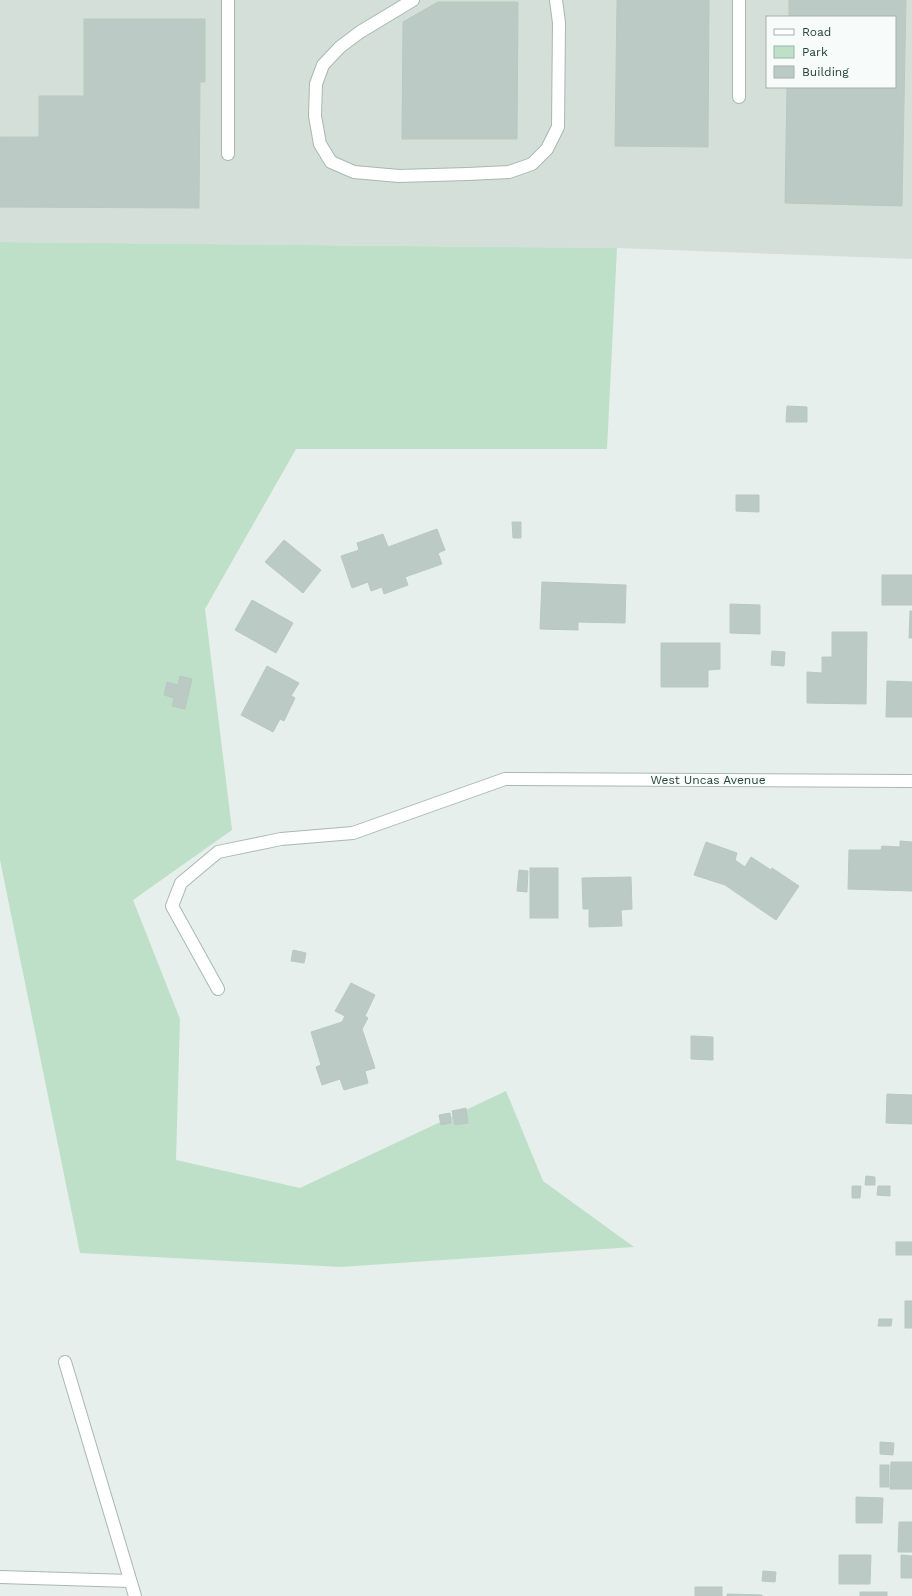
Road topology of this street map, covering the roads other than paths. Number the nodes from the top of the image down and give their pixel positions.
1 (228, 0) edge
2 (413, 0) edge
3 (556, 0) edge
4 (739, 0) edge
5 (739, 96) dead end
6 (228, 154) dead end
7 (912, 781) edge
8 (218, 989) dead end
9 (65, 1362) dead end
10 (0, 1577) edge
11 (130, 1581) junction
12 (135, 1596) edge

1 - 6 street
2 - 3 street
4 - 5 street
7 - 8 street, West Uncas Avenue
9 - 11 street
10 - 11 street
11 - 12 street

